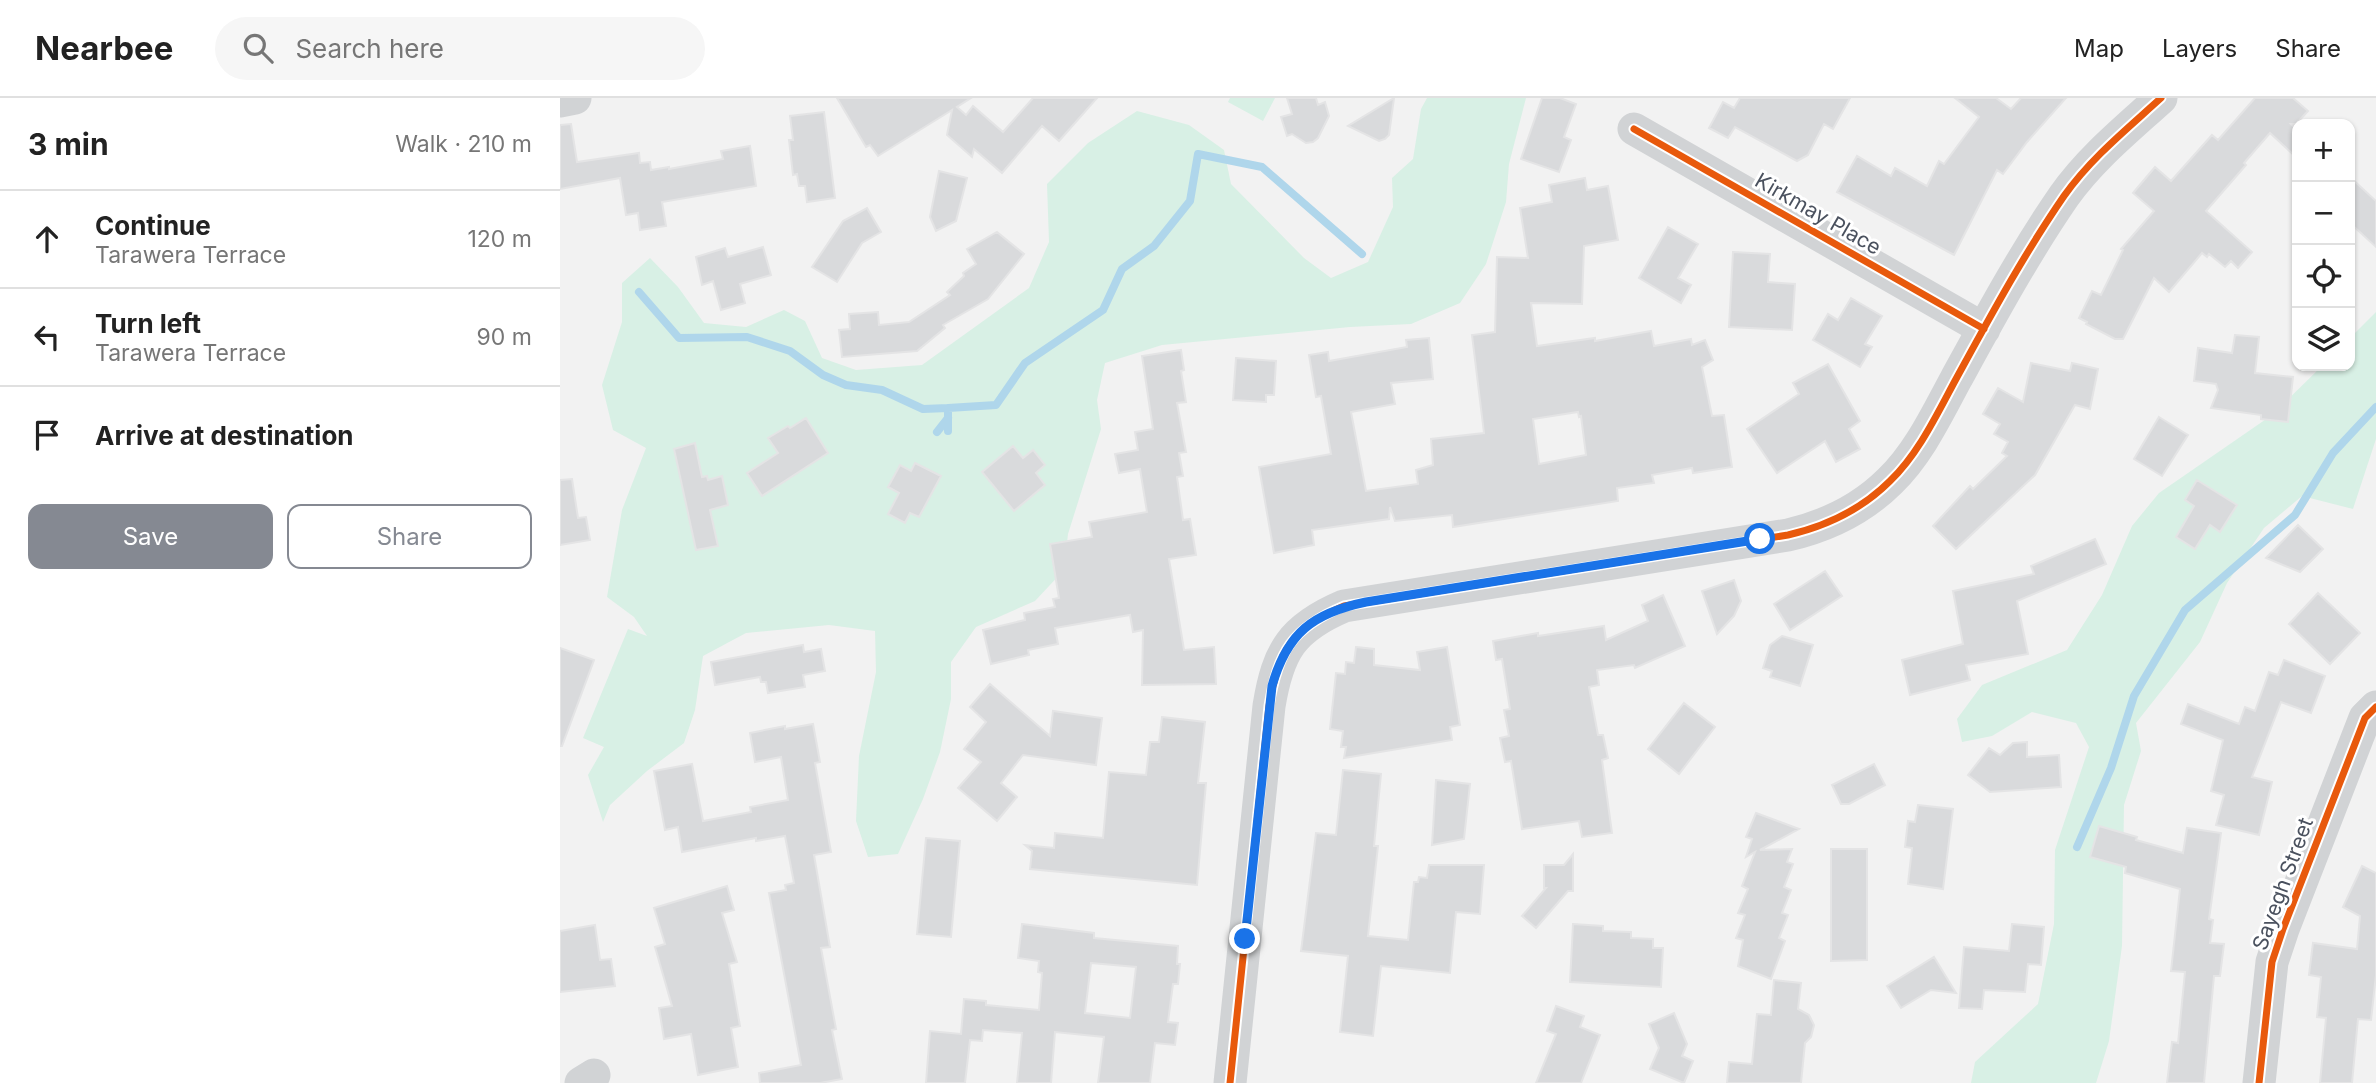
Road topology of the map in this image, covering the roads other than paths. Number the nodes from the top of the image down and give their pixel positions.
1 (575, 98) edge
2 (2161, 98) edge
3 (560, 101) edge
4 (1634, 129) dead end
5 (1984, 329) junction
6 (2376, 707) edge
7 (1230, 1083) edge
8 (2259, 1083) edge

1 - 3 street
2 - 5 street
4 - 5 street, Kirkmay Place
5 - 7 street
6 - 8 street, Sayegh Street

